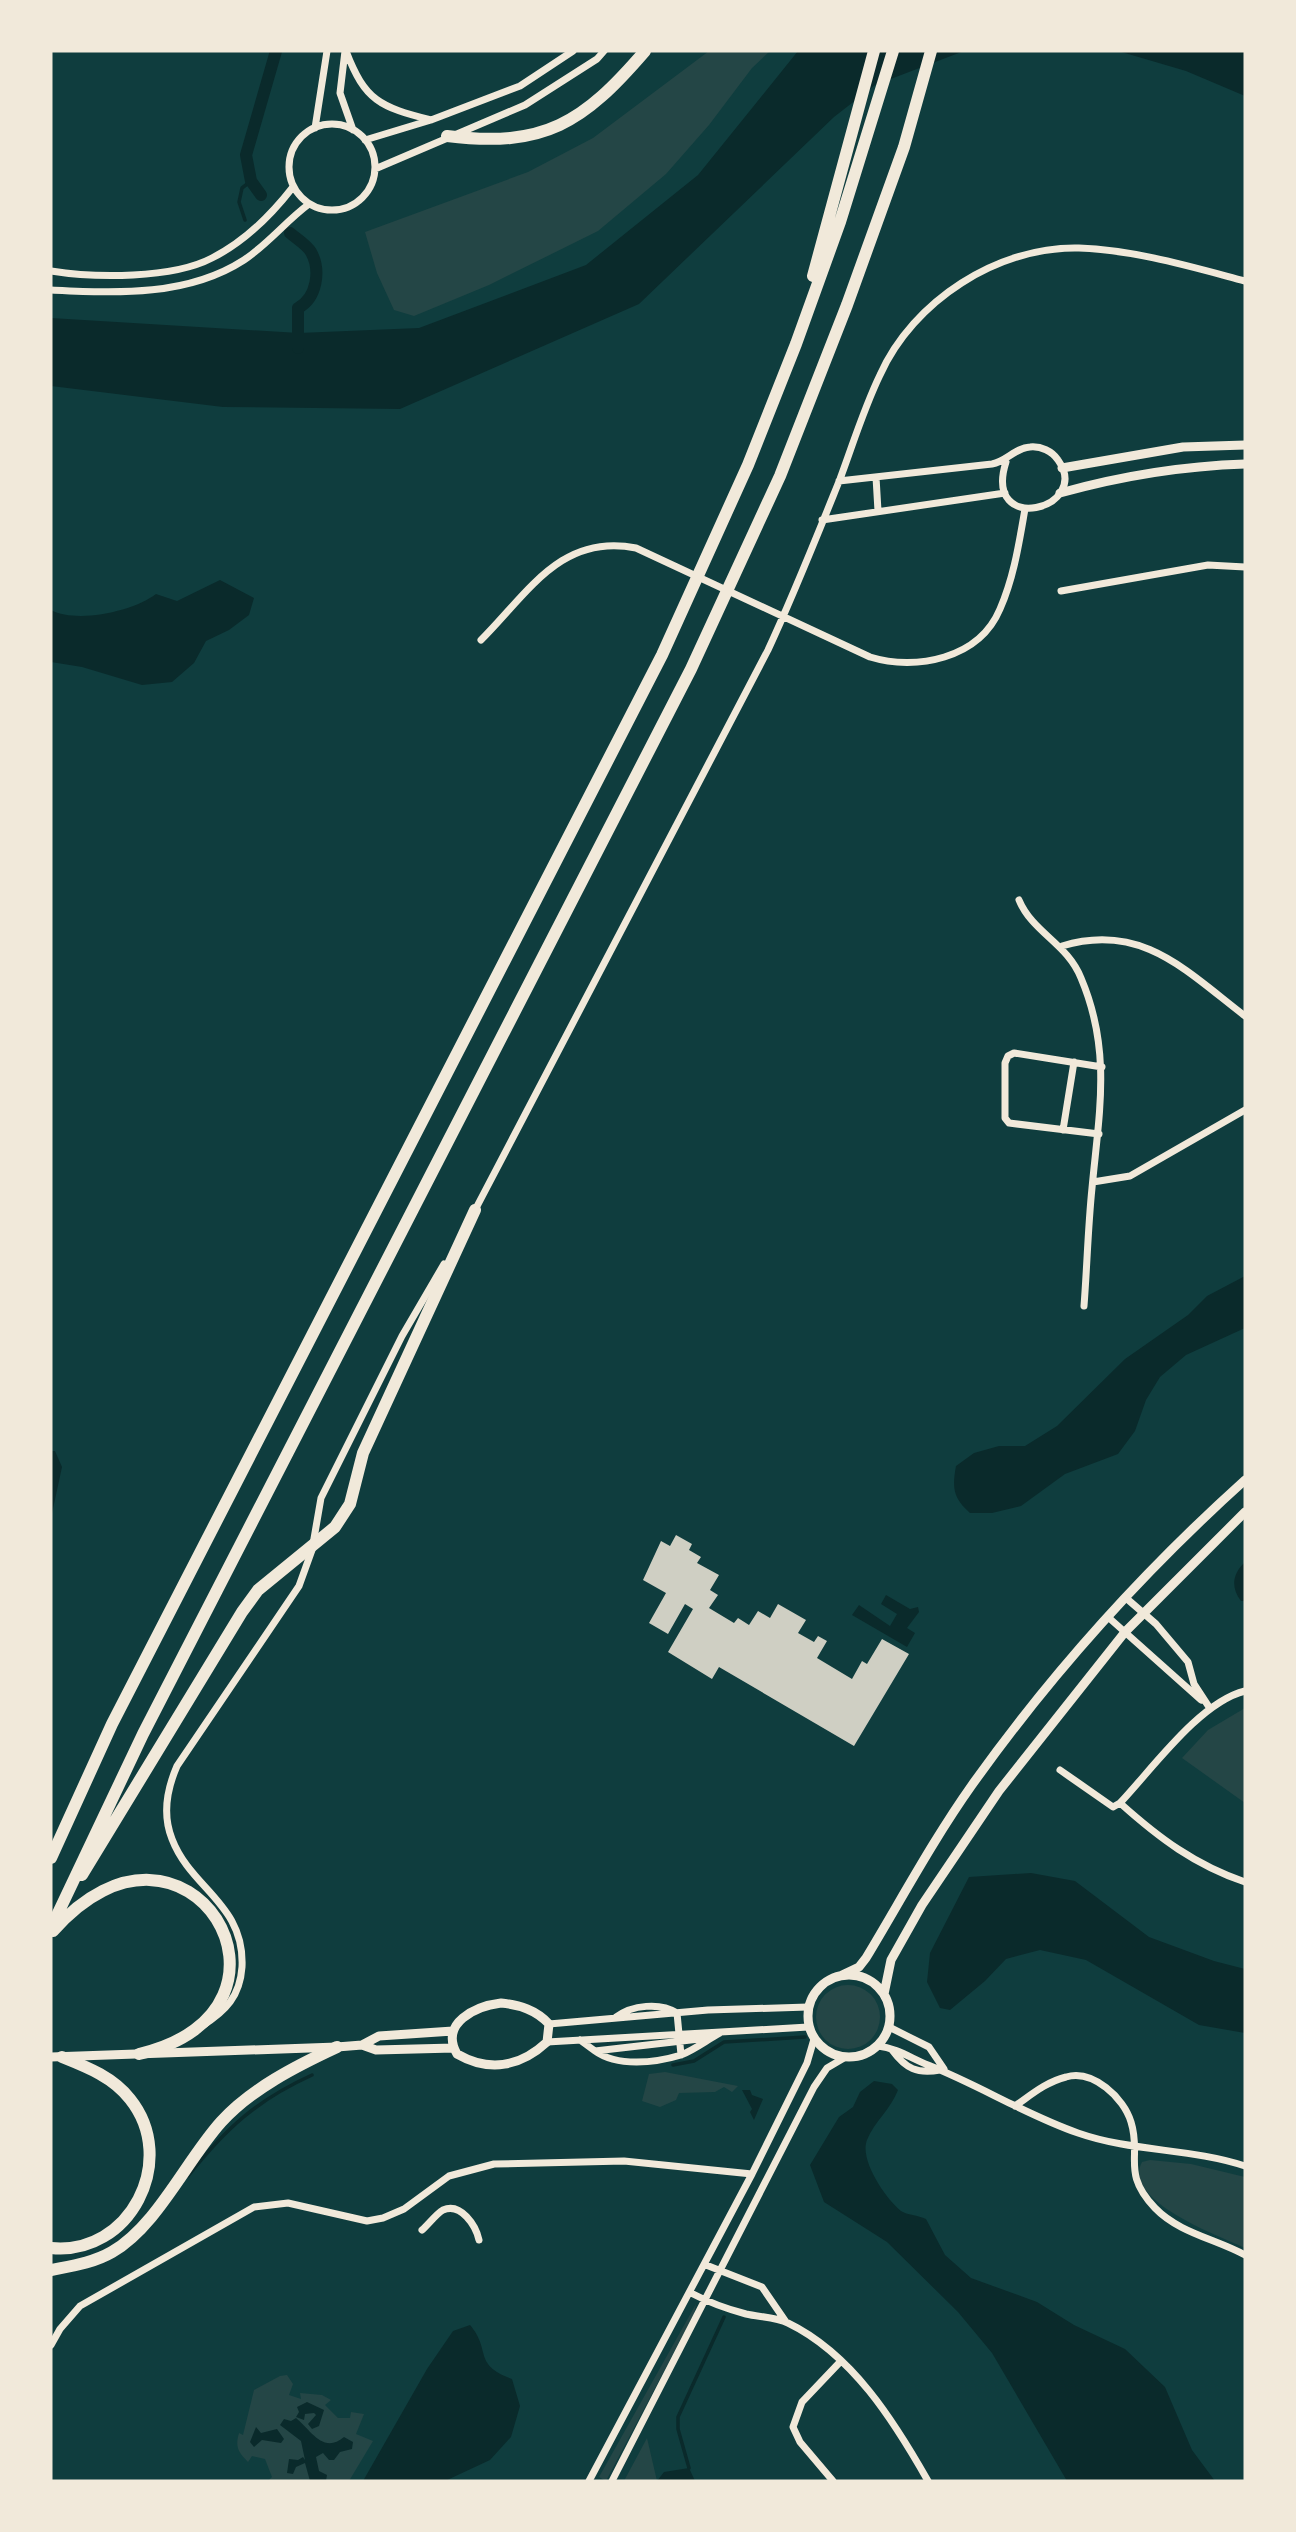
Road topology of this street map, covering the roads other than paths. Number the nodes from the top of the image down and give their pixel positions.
1 (327, 51) edge
2 (346, 51) edge
3 (573, 51) edge
4 (604, 51) edge
5 (645, 51) edge
6 (874, 51) edge
7 (893, 51) edge
8 (931, 51) edge
9 (431, 120) junction
10 (315, 128) junction
11 (353, 130) junction
12 (447, 136) junction
13 (365, 140) junction
14 (375, 169) junction
15 (293, 187) junction
16 (309, 204) junction
17 (51, 271) edge
18 (1245, 281) edge
19 (51, 290) edge
20 (796, 344) junction
21 (1245, 445) edge
22 (1006, 461) junction
23 (1245, 464) edge
24 (1062, 468) junction
25 (876, 477) junction
26 (839, 481) junction
27 (1005, 493) junction
28 (1060, 493) junction
29 (1025, 509) junction
30 (878, 511) junction
31 (822, 520) junction
32 (1245, 567) edge
33 (1061, 591) dead end
34 (481, 640) dead end
35 (1019, 901) dead end
36 (1062, 946) junction
37 (1245, 1016) edge
38 (1074, 1062) junction
39 (1102, 1067) junction
40 (1245, 1110) edge
41 (1063, 1130) junction
42 (1099, 1135) junction
43 (1093, 1182) junction
44 (475, 1210) junction
45 (1084, 1306) dead end
46 (1245, 1480) edge
47 (1245, 1512) edge
48 (1126, 1598) junction
49 (1143, 1613) junction
50 (1108, 1617) junction
51 (1125, 1632) junction
52 (1245, 1690) edge
53 (1209, 1707) junction
54 (1060, 1770) dead end
55 (1120, 1803) junction
56 (69, 1816) junction
57 (51, 1847) edge
58 (51, 1858) edge
59 (1245, 1882) edge
60 (60, 1908) junction
61 (51, 1931) edge
62 (840, 1976) junction
63 (884, 1994) junction
64 (808, 2007) junction
65 (677, 2013) junction
66 (549, 2024) junction
67 (202, 2026) junction
68 (808, 2026) junction
69 (889, 2027) junction
70 (453, 2031) junction
71 (724, 2031) junction
72 (679, 2037) junction
73 (712, 2037) junction
74 (814, 2039) junction
75 (580, 2040) junction
76 (548, 2042) junction
77 (362, 2045) junction
78 (878, 2046) junction
79 (337, 2047) junction
80 (454, 2048) junction
81 (595, 2051) junction
82 (139, 2054) junction
83 (681, 2055) junction
84 (57, 2057) edge
85 (845, 2058) junction
86 (944, 2070) junction
87 (1014, 2106) junction
88 (1133, 2147) junction
89 (1245, 2166) edge
90 (752, 2174) junction
91 (422, 2230) dead end
92 (479, 2240) dead end
93 (51, 2248) edge
94 (1245, 2255) edge
95 (706, 2265) junction
96 (721, 2269) junction
97 (51, 2270) edge
98 (691, 2293) junction
99 (705, 2300) junction
100 (786, 2322) junction
101 (51, 2345) edge
102 (840, 2362) junction
103 (589, 2481) edge
104 (612, 2481) edge
105 (833, 2481) edge
106 (928, 2481) edge

1 - 10 street
2 - 9 street
2 - 11 street
3 - 9 street
4 - 12 street
5 - 12 highway
6 - 20 highway
7 - 20 highway
8 - 60 highway
9 - 13 street
10 - 11 street
10 - 15 street
11 - 13 street
12 - 14 street
13 - 14 street
14 - 16 street
15 - 16 street
15 - 17 street
16 - 19 street
18 - 26 street
20 - 56 highway
21 - 24 street
22 - 24 street
22 - 25 street
22 - 27 street
23 - 28 street
24 - 28 street
25 - 26 street
25 - 30 street
26 - 31 street
27 - 29 street
27 - 30 street
28 - 29 street
29 - 34 street
30 - 31 street
31 - 44 street
32 - 33 street
35 - 36 street
36 - 37 street
36 - 39 street
38 - 39 street
38 - 41 street
38 - 41 street
39 - 42 street
40 - 43 street
41 - 42 street
42 - 43 street
43 - 45 street
44 - 60 highway
44 - 67 street
46 - 48 street
47 - 49 street
48 - 49 street
48 - 50 street
49 - 51 street
49 - 53 street
50 - 51 street
50 - 62 street
51 - 53 street
51 - 63 street
52 - 53 street
53 - 55 street
54 - 55 street
55 - 59 street
56 - 57 highway
56 - 58 highway
60 - 61 highway
61 - 67 highway
62 - 63 street
62 - 64 street
63 - 69 street
64 - 65 street
64 - 68 street
65 - 66 street
65 - 72 street
66 - 70 street
66 - 76 street
67 - 82 highway
68 - 71 street
68 - 74 street
69 - 78 street
69 - 86 street
70 - 77 street
70 - 80 street
71 - 72 street
71 - 73 street
72 - 73 street
72 - 75 street
72 - 81 street
72 - 83 street
73 - 83 street
74 - 85 street
74 - 90 street
75 - 76 street
75 - 81 street
76 - 80 street
77 - 79 street
77 - 80 street
78 - 85 street
78 - 86 street
79 - 82 street
79 - 97 highway
81 - 83 street
82 - 84 street
84 - 93 highway
85 - 96 street
86 - 87 street
87 - 88 street
87 - 88 street
88 - 89 street
88 - 94 street
90 - 95 street
90 - 101 street
91 - 92 street
95 - 96 street
95 - 98 street
96 - 99 street
96 - 100 street
98 - 99 street
98 - 103 street
99 - 100 street
99 - 104 street
100 - 102 street
102 - 105 street
102 - 106 street

